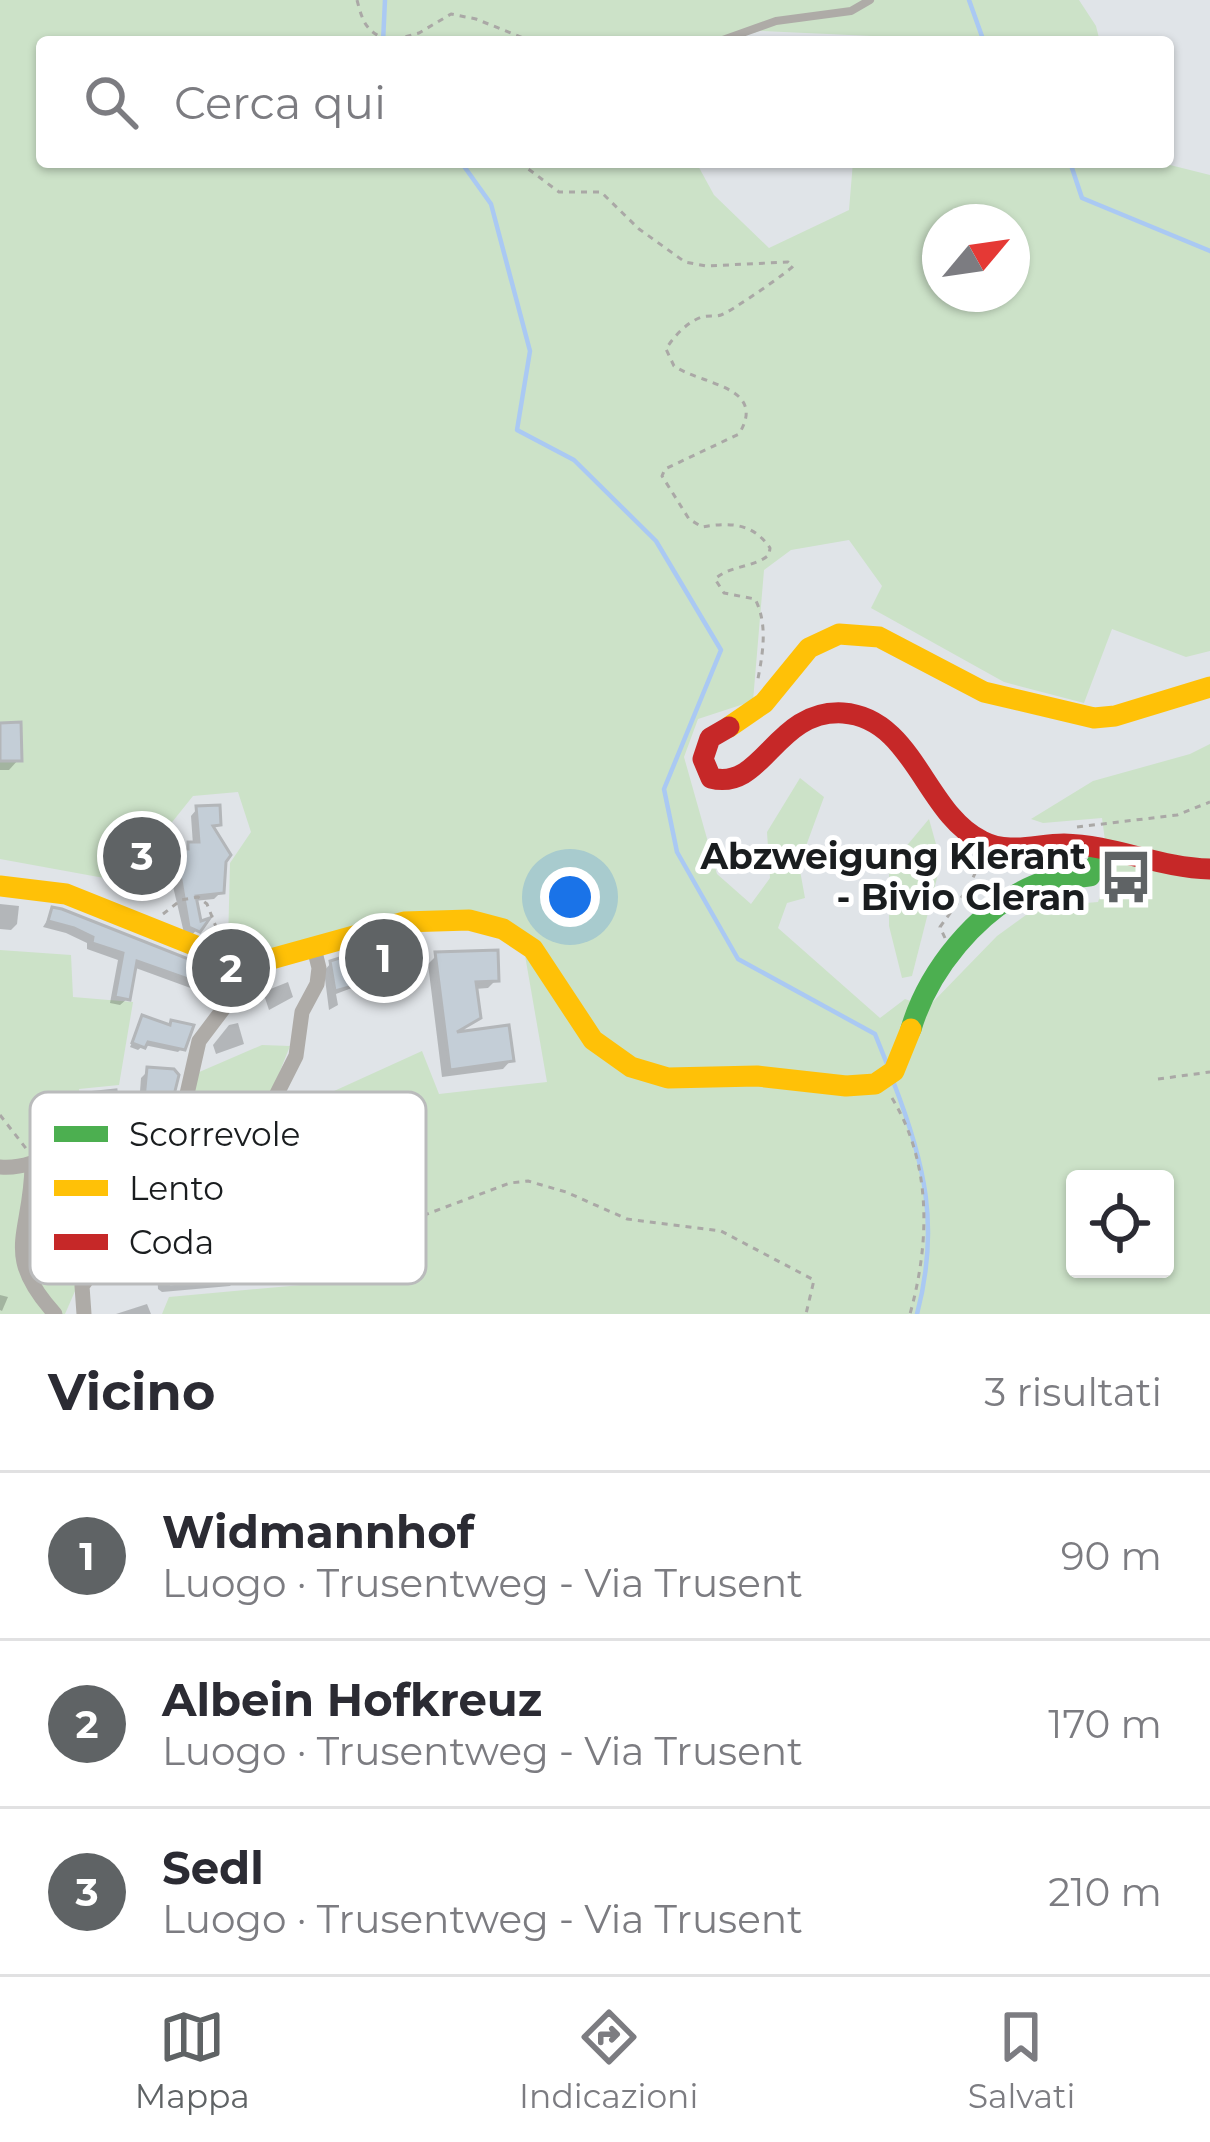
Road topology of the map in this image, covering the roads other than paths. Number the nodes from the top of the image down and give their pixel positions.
1 (870, 0) edge
2 (734, 36) edge
3 (1210, 687) edge
4 (1104, 851) junction
5 (1210, 869) edge
6 (0, 886) edge
7 (314, 948) junction
8 (247, 966) junction
9 (189, 1092) edge
10 (277, 1092) edge
11 (30, 1165) edge
12 (0, 1167) edge
13 (30, 1177) edge
14 (83, 1284) edge
15 (55, 1314) edge
16 (84, 1314) edge

1 - 2 lane
3 - 4 street
4 - 5 street
4 - 7 street
6 - 8 street
7 - 8 street
7 - 10 street
8 - 9 street
11 - 12 street
13 - 15 street
14 - 16 street

